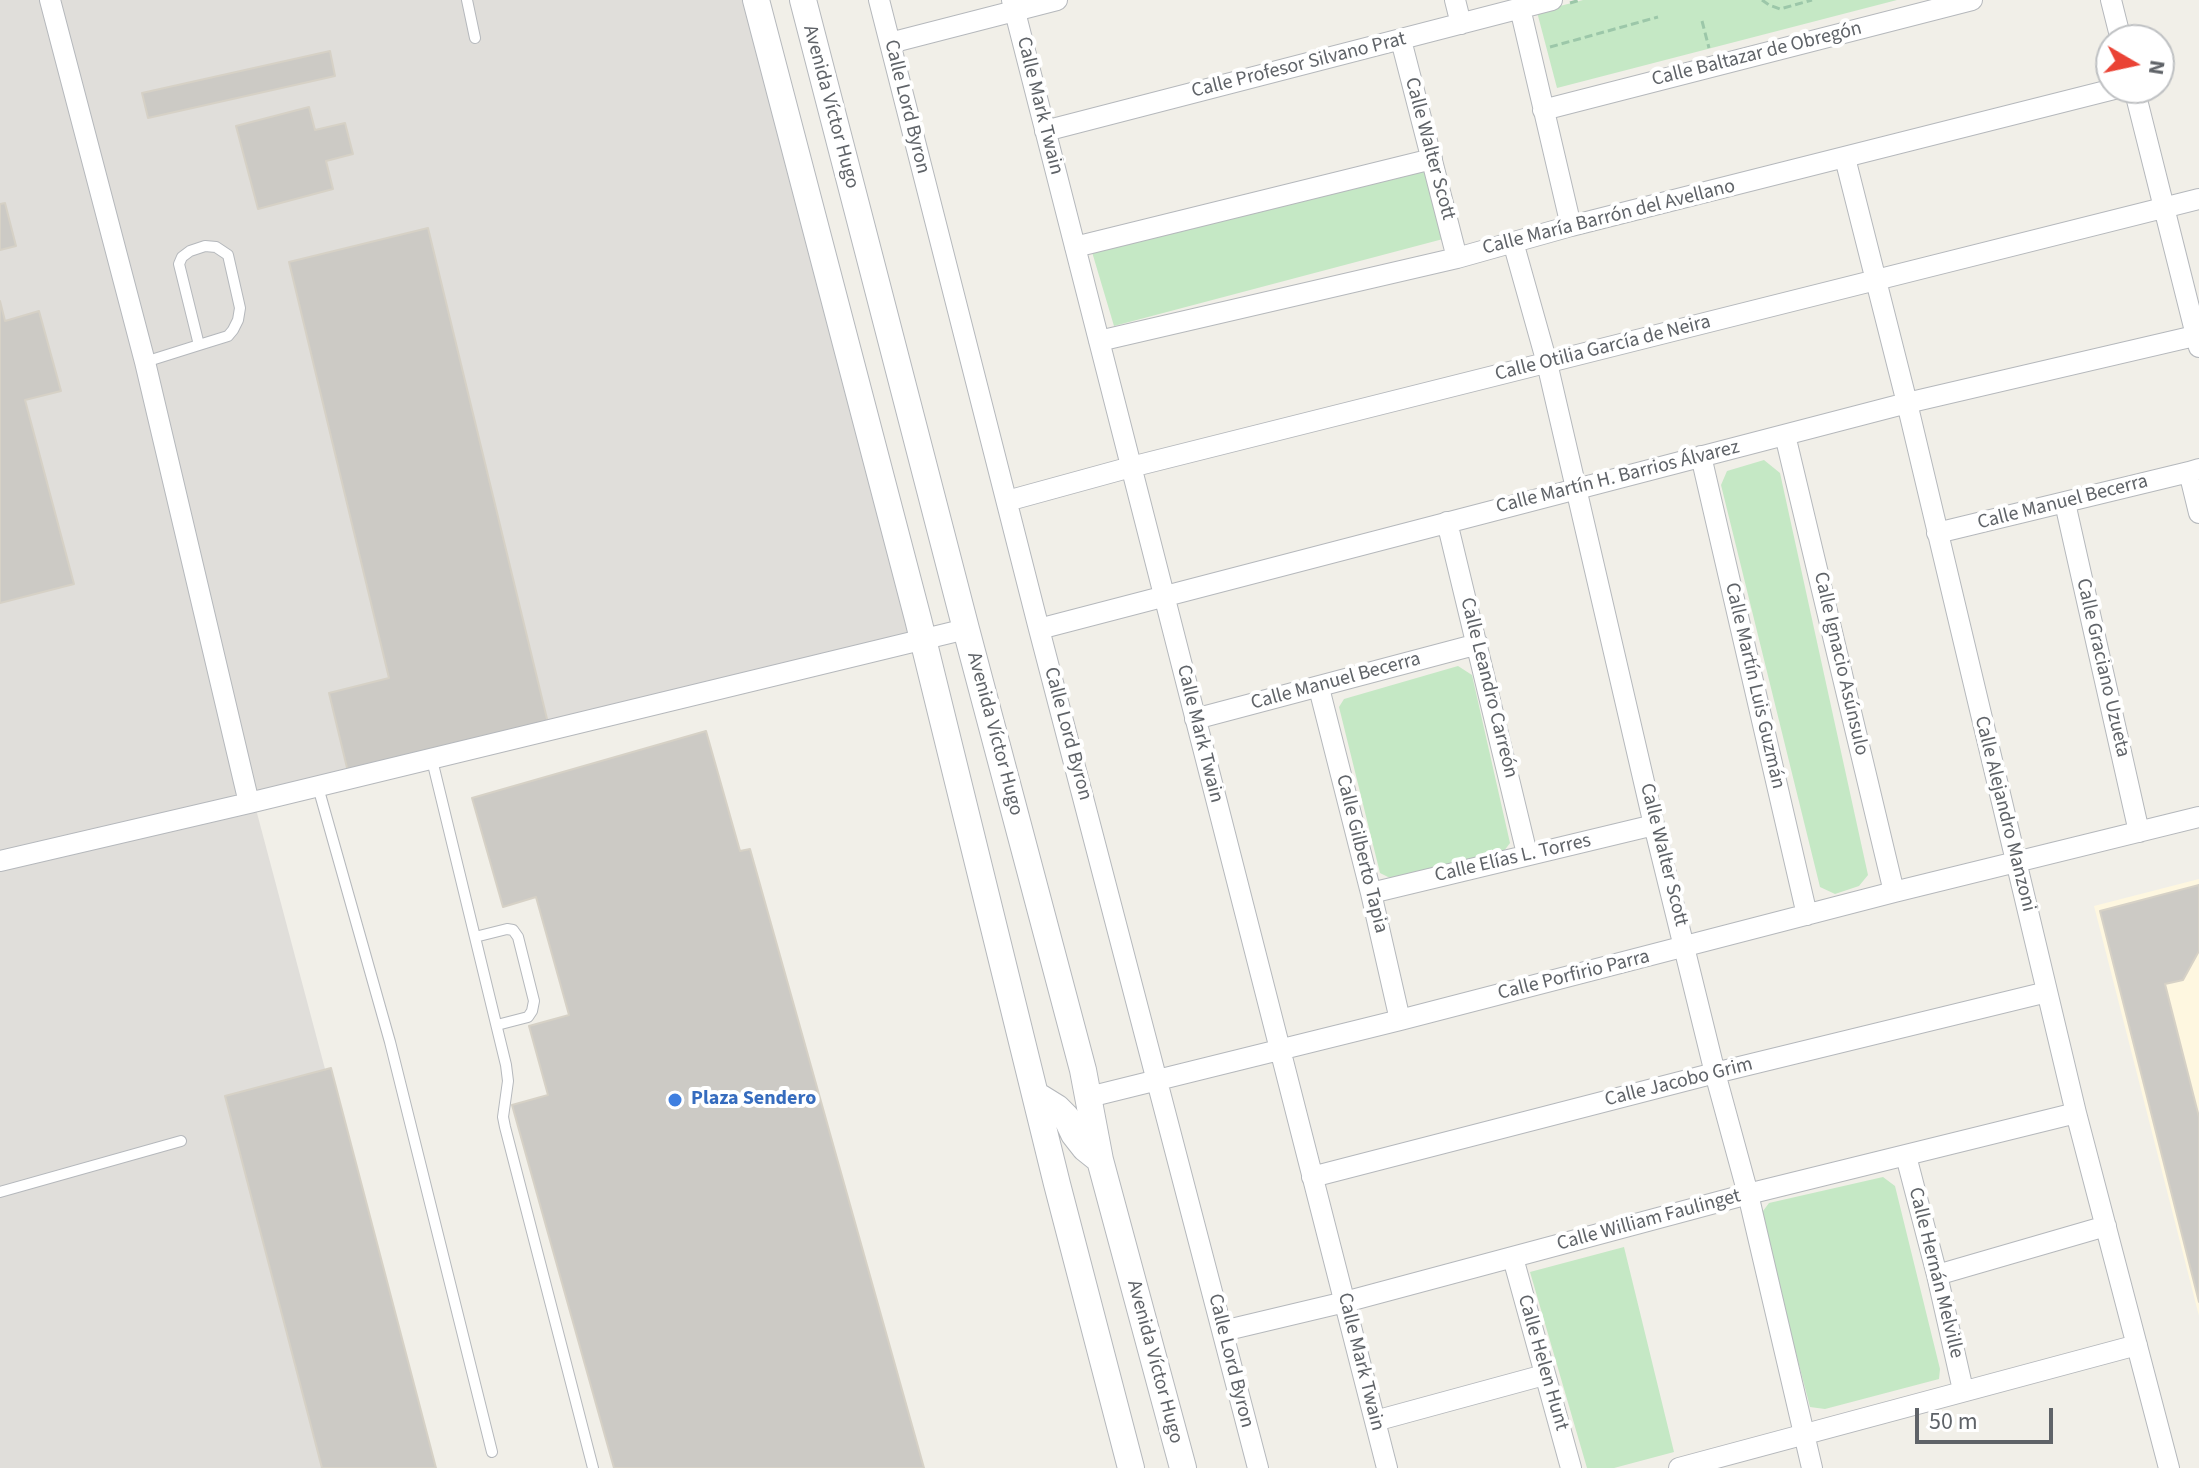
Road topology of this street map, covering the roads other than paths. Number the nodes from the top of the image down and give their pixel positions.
1 (50, 0) edge
2 (467, 0) edge
3 (756, 0) edge
4 (803, 0) edge
5 (879, 0) edge
6 (1057, 0) edge
7 (1455, 0) edge
8 (1972, 0) edge
9 (2111, 0) edge
10 (1559, 2) edge
11 (1013, 6) edge
12 (1520, 8) junction
13 (1461, 24) junction
14 (2117, 24) edge
15 (475, 38) dead end
16 (1401, 40) junction
17 (890, 43) junction
18 (2095, 94) edge
19 (2138, 104) edge
20 (1543, 110) junction
21 (1045, 131) junction
22 (1845, 158) junction
23 (1432, 159) junction
24 (2199, 199) edge
25 (2165, 208) junction
26 (1571, 226) junction
27 (1513, 242) junction
28 (1075, 247) junction
29 (1457, 258) junction
30 (1876, 280) junction
31 (2198, 339) edge
32 (1099, 341) junction
33 (199, 345) junction
34 (145, 362) junction
35 (1547, 363) junction
36 (1907, 403) junction
37 (1785, 435) junction
38 (1701, 456) junction
39 (1131, 467) junction
40 (2194, 471) edge
41 (1577, 489) junction
42 (1007, 501) junction
43 (2065, 503) junction
44 (2199, 513) edge
45 (1447, 522) junction
46 (1937, 533) junction
47 (1166, 596) junction
48 (966, 629) junction
49 (1039, 629) junction
50 (922, 640) junction
51 (1478, 644) junction
52 (1319, 688) junction
53 (1195, 719) junction
54 (432, 760) junction
55 (318, 787) junction
56 (249, 803) junction
57 (2199, 817) edge
58 (1654, 825) junction
59 (2139, 832) junction
60 (1527, 854) junction
61 (0, 861) edge
62 (2016, 863) junction
63 (1894, 892) junction
64 (1371, 893) junction
65 (1807, 915) junction
66 (475, 937) junction
67 (1685, 947) junction
68 (2047, 992) junction
69 (1400, 1020) junction
70 (497, 1025) junction
71 (1279, 1050) junction
72 (1715, 1073) junction
73 (1156, 1080) junction
74 (1036, 1095) junction
75 (1089, 1097) junction
76 (2076, 1113) junction
77 (181, 1141) dead end
78 (1906, 1156) junction
79 (1100, 1160) junction
80 (1312, 1177) junction
81 (0, 1192) edge
82 (1748, 1194) junction
83 (2106, 1226) junction
84 (1513, 1258) junction
85 (1937, 1275) junction
86 (1345, 1302) junction
87 (1223, 1331) junction
88 (2137, 1345) junction
89 (1544, 1375) junction
90 (1963, 1390) junction
91 (1375, 1421) junction
92 (1804, 1433) junction
93 (492, 1452) dead end
94 (593, 1468) edge
95 (1131, 1468) edge
96 (1183, 1468) edge
97 (1258, 1468) edge
98 (1387, 1468) edge
99 (1571, 1468) edge
100 (1679, 1468) edge
101 (1812, 1468) edge
102 (2169, 1468) edge

1 - 34 street
2 - 15 lane
3 - 50 street
4 - 48 street, Avenida Víctor Hugo
5 - 17 street, Calle Lord Byron
6 - 11 street
7 - 13 street
8 - 20 street, Calle Baltazar de Obregón
9 - 14 street
10 - 12 street, Calle Profesor Silvano Prat
11 - 17 street
11 - 21 street, Calle Mark Twain
12 - 13 street, Calle Profesor Silvano Prat
12 - 20 street
13 - 16 street, Calle Profesor Silvano Prat
16 - 21 street, Calle Profesor Silvano Prat
16 - 23 street, Calle Walter Scott
17 - 42 street, Calle Lord Byron
18 - 22 street, Calle María Barrón del Avellano
19 - 25 street
20 - 26 street
21 - 28 street, Calle Mark Twain
22 - 26 street, Calle María Barrón del Avellano
22 - 30 street, Calle Alejandro Manzoni
23 - 28 street
23 - 29 street, Calle Walter Scott
24 - 25 street, Calle Otilia García de Neira
25 - 30 street, Calle Otilia García de Neira
25 - 31 street
26 - 27 street, Calle María Barrón del Avellano
27 - 29 street, Calle María Barrón del Avellano
27 - 35 street, Calle Walter Scott
28 - 32 street, Calle Mark Twain
29 - 32 street, Calle María Barrón del Avellano
30 - 35 street, Calle Otilia García de Neira
30 - 36 street, Calle Alejandro Manzoni
31 - 36 street, Calle Martín H. Barrios Álvarez
32 - 39 street, Calle Mark Twain
33 - 33 lane
33 - 34 lane
34 - 56 street
35 - 39 street, Calle Otilia García de Neira
35 - 41 street, Calle Walter Scott
36 - 37 street, Calle Martín H. Barrios Álvarez
36 - 46 street, Calle Alejandro Manzoni
37 - 38 street, Calle Martín H. Barrios Álvarez
37 - 63 street, Calle Ignacio Asúnsulo
38 - 41 street, Calle Martín H. Barrios Álvarez
38 - 65 street, Calle Martín Luis Guzmán
39 - 42 street, Calle Otilia García de Neira
39 - 47 street, Calle Mark Twain
40 - 43 street, Calle Manuel Becerra
40 - 44 street
41 - 45 street, Calle Martín H. Barrios Álvarez
41 - 58 street, Calle Walter Scott
42 - 49 street, Calle Lord Byron
43 - 46 street, Calle Manuel Becerra
43 - 59 street, Calle Graciano Uzueta
45 - 47 street, Calle Martín H. Barrios Álvarez
45 - 51 street, Calle Leandro Carreón
46 - 62 street, Calle Alejandro Manzoni
47 - 49 street, Calle Martín H. Barrios Álvarez
47 - 53 street, Calle Mark Twain
48 - 50 street
48 - 75 street, Avenida Víctor Hugo
49 - 73 street, Calle Lord Byron
50 - 54 street
50 - 74 street
51 - 52 street, Calle Manuel Becerra
51 - 60 street, Calle Leandro Carreón
52 - 53 street, Calle Manuel Becerra
52 - 64 street, Calle Gilberto Tapia
53 - 71 street, Calle Mark Twain
54 - 55 street
54 - 66 lane
55 - 56 street
55 - 93 lane
56 - 61 street
57 - 59 street, Calle Porfirio Parra
58 - 60 street, Calle Elías L. Torres
58 - 67 street, Calle Walter Scott
59 - 62 street, Calle Porfirio Parra
60 - 64 street, Calle Elías L. Torres
62 - 63 street, Calle Porfirio Parra
62 - 68 street, Calle Alejandro Manzoni
63 - 65 street, Calle Porfirio Parra
64 - 69 street, Calle Gilberto Tapia
65 - 67 street, Calle Porfirio Parra
66 - 70 lane
66 - 70 lane
67 - 69 street, Calle Porfirio Parra
67 - 72 street, Calle Walter Scott
68 - 72 street, Calle Jacobo Grim
68 - 76 street, Calle Alejandro Manzoni
69 - 71 street, Calle Porfirio Parra
70 - 94 lane
71 - 73 street, Calle Porfirio Parra
71 - 80 street, Calle Mark Twain
72 - 80 street, Calle Jacobo Grim
72 - 82 street, Calle Walter Scott
73 - 75 street, Calle Porfirio Parra
73 - 87 street, Calle Lord Byron
74 - 79 street
74 - 95 street
75 - 79 street, Avenida Víctor Hugo
76 - 78 street, Calle William Faulinget
76 - 83 street, Calle Alejandro Manzoni
77 - 81 lane
78 - 82 street, Calle William Faulinget
78 - 85 street, Calle Hernán Melville
79 - 96 street, Avenida Víctor Hugo
80 - 86 street, Calle Mark Twain
82 - 84 street, Calle William Faulinget
82 - 92 street, Calle Walter Scott
83 - 85 street
83 - 88 street, Calle Alejandro Manzoni
84 - 86 street, Calle William Faulinget
84 - 89 street, Calle Helen Hunt
85 - 90 street, Calle Hernán Melville
86 - 87 street, Calle William Faulinget
86 - 91 street, Calle Mark Twain
87 - 97 street, Calle Lord Byron
88 - 90 street
88 - 102 street, Calle Alejandro Manzoni
89 - 91 street
89 - 99 street, Calle Helen Hunt
90 - 92 street
91 - 98 street, Calle Mark Twain
92 - 100 street
92 - 101 street, Calle Walter Scott

